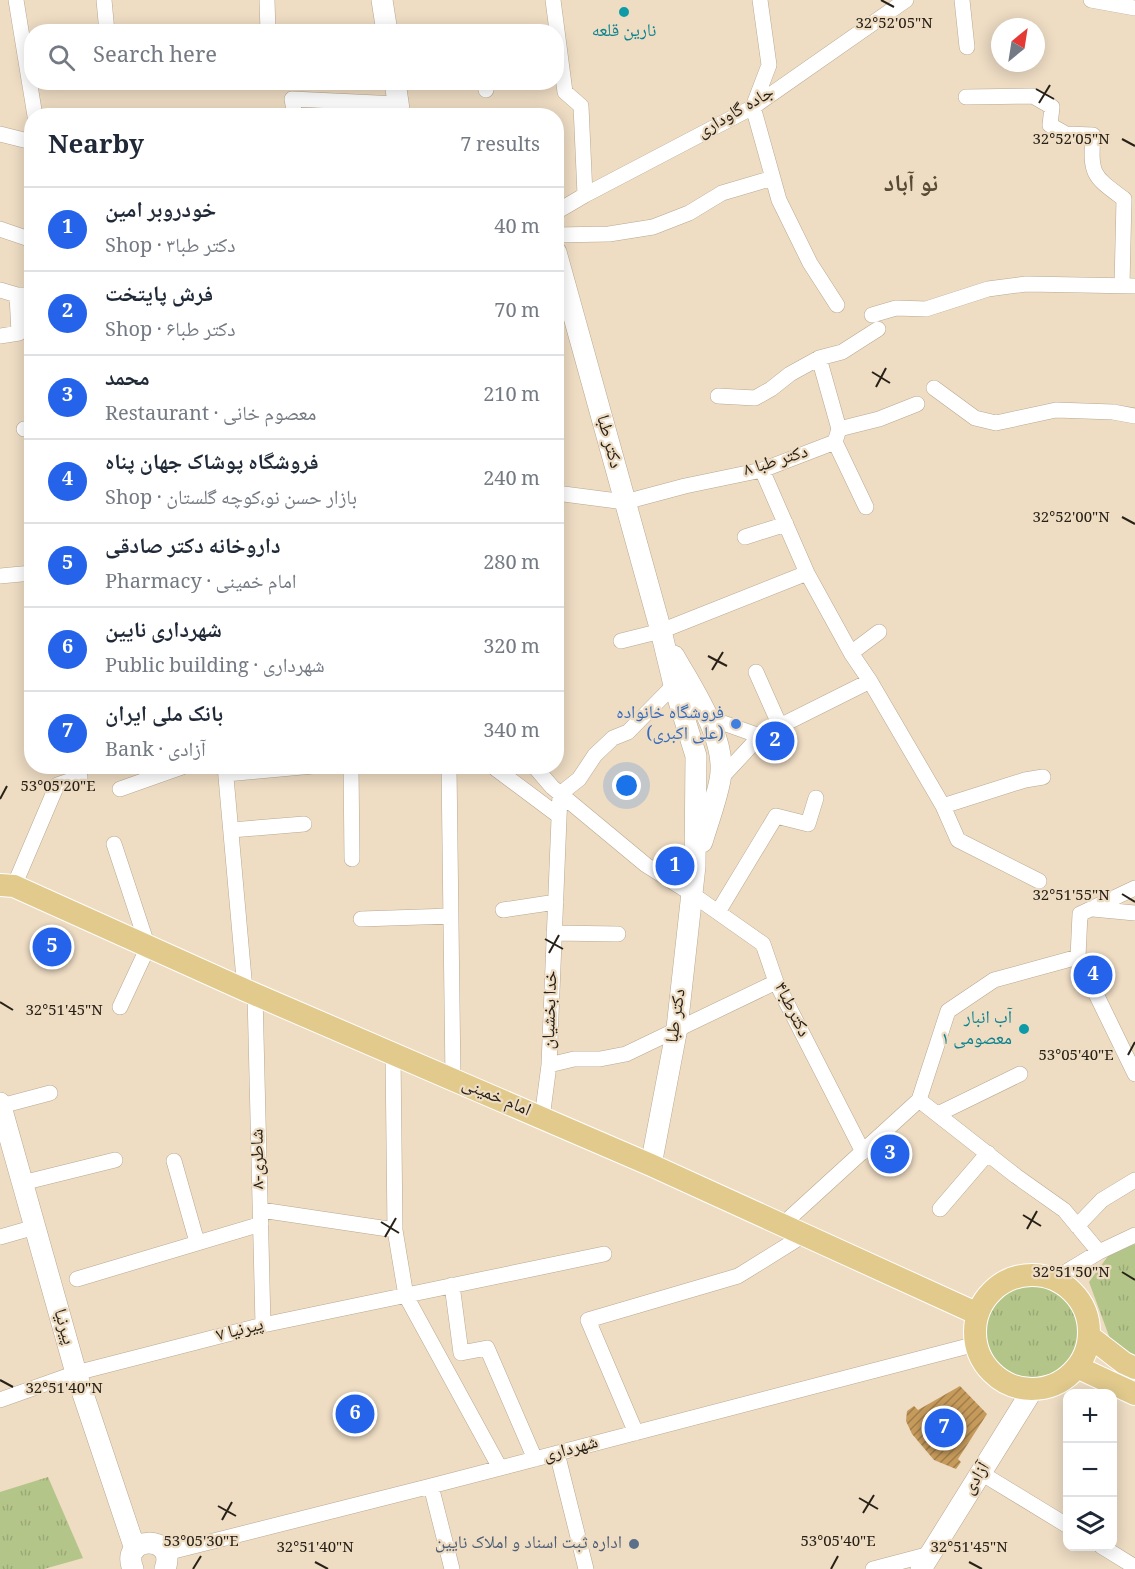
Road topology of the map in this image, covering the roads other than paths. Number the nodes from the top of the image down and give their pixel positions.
1 (16, 0) edge
2 (104, 0) edge
3 (267, 0) edge
4 (385, 0) edge
5 (553, 0) edge
6 (760, 0) edge
7 (906, 0) edge
8 (962, 0) edge
9 (1091, 0) edge
10 (1135, 9) edge
11 (106, 24) edge
12 (268, 24) edge
13 (386, 24) edge
14 (556, 24) edge
15 (966, 47) dead end
16 (24, 49) edge
17 (564, 84) edge
18 (31, 90) edge
19 (396, 90) edge
20 (966, 97) dead end
21 (753, 107) junction
22 (34, 108) edge
23 (294, 108) edge
24 (380, 108) edge
25 (399, 108) edge
26 (0, 134) edge
27 (24, 140) edge
28 (773, 178) junction
29 (585, 195) junction
30 (564, 207) edge
31 (0, 229) edge
32 (564, 235) edge
33 (24, 237) edge
34 (564, 281) edge
35 (1128, 286) edge
36 (0, 291) edge
37 (24, 295) edge
38 (837, 305) dead end
39 (0, 336) edge
40 (819, 358) junction
41 (934, 388) dead end
42 (718, 396) dead end
43 (916, 405) dead end
44 (1135, 416) edge
45 (837, 436) junction
46 (762, 470) junction
47 (564, 493) edge
48 (625, 502) junction
49 (866, 507) dead end
50 (786, 524) junction
51 (745, 537) dead end
52 (807, 573) junction
53 (24, 574) edge
54 (0, 576) edge
55 (661, 631) junction
56 (879, 632) dead end
57 (621, 641) dead end
58 (850, 653) junction
59 (756, 672) dead end
60 (870, 681) junction
61 (674, 685) junction
62 (709, 718) junction
63 (780, 726) junction
64 (760, 736) junction
65 (719, 748) junction
66 (696, 756) junction
67 (162, 774) edge
68 (225, 774) edge
69 (351, 774) edge
70 (449, 774) edge
71 (503, 774) edge
72 (541, 774) edge
73 (80, 777) dead end
74 (1043, 777) dead end
75 (721, 778) junction
76 (120, 789) dead end
77 (560, 794) junction
78 (816, 798) dead end
79 (943, 806) junction
80 (559, 816) junction
81 (304, 824) dead end
82 (231, 830) junction
83 (114, 844) dead end
84 (352, 859) dead end
85 (695, 866) junction
86 (5, 881) edge
87 (1039, 881) dead end
88 (1135, 888) edge
89 (692, 894) junction
90 (556, 902) junction
91 (503, 909) dead end
92 (1091, 909) junction
93 (718, 912) junction
94 (1135, 913) edge
95 (451, 916) junction
96 (361, 919) dead end
97 (554, 933) junction
98 (618, 934) dead end
99 (148, 947) junction
100 (1078, 957) junction
101 (776, 982) junction
102 (250, 992) junction
103 (120, 1007) dead end
104 (677, 1028) junction
105 (393, 1054) junction
106 (549, 1065) junction
107 (1020, 1074) dead end
108 (1135, 1074) edge
109 (453, 1080) junction
110 (50, 1093) dead end
111 (919, 1100) junction
112 (1, 1104) edge
113 (938, 1114) junction
114 (542, 1118) junction
115 (862, 1152) junction
116 (988, 1154) junction
117 (115, 1160) dead end
118 (174, 1161) dead end
119 (651, 1165) junction
120 (1135, 1180) edge
121 (22, 1183) junction
122 (940, 1209) dead end
123 (261, 1217) junction
124 (782, 1225) junction
125 (1077, 1226) junction
126 (34, 1227) junction
127 (395, 1230) junction
128 (804, 1235) junction
129 (1135, 1235) edge
130 (0, 1237) edge
131 (197, 1242) junction
132 (1099, 1252) junction
133 (604, 1254) dead end
134 (77, 1279) dead end
135 (1054, 1279) junction
136 (452, 1284) junction
137 (406, 1296) junction
138 (978, 1314) junction
139 (263, 1325) junction
140 (1089, 1335) junction
141 (976, 1344) junction
142 (1077, 1367) junction
143 (1135, 1368) edge
144 (76, 1373) junction
145 (1033, 1389) junction
146 (1135, 1394) edge
147 (0, 1400) edge
148 (636, 1432) junction
149 (557, 1453) junction
150 (535, 1459) junction
151 (500, 1468) junction
152 (981, 1473) junction
153 (431, 1486) junction
154 (1063, 1523) edge
155 (1109, 1551) edge
156 (134, 1559) edge
157 (165, 1561) edge
158 (925, 1562) edge
159 (1135, 1567) edge
160 (452, 1569) edge
161 (586, 1569) edge
162 (873, 1569) edge

1 - 16 street
2 - 11 street
3 - 12 street
4 - 13 street
5 - 14 street
6 - 21 street
7 - 21 street, جاده گاوداری
8 - 15 street
9 - 10 street
17 - 29 street
18 - 22 street
19 - 25 street
20 - 35 street
21 - 28 street
21 - 29 street, جاده گاوداری
23 - 24 street
26 - 27 street
28 - 32 street
28 - 38 street
29 - 30 street, جاده گاوداری
31 - 33 street
34 - 48 street, دکتر طبا
35 - 40 street
36 - 37 street
37 - 39 street
40 - 42 street
40 - 45 street
41 - 44 street
43 - 45 street, دکتر طبا ۸
45 - 46 street, دکتر طبا ۸
45 - 49 street
46 - 48 street, دکتر طبا ۸
46 - 50 street
47 - 48 street
48 - 55 street, دکتر طبا
50 - 51 street
50 - 52 street
52 - 55 street
52 - 58 street
53 - 54 street
55 - 57 street
55 - 61 street, دکتر طبا
55 - 62 street, دکتر طبا
56 - 58 street
58 - 60 street
59 - 63 street
60 - 63 street
60 - 79 street
61 - 66 street, دکتر طبا
61 - 77 street
62 - 64 street
62 - 65 street, دکتر طبا
63 - 64 street
64 - 75 street
65 - 66 street
65 - 75 street, دکتر طبا
66 - 85 street, دکتر طبا
67 - 76 street
68 - 82 street, ۸-شاطری
69 - 84 street
70 - 95 street
71 - 80 street
72 - 77 street, دکترطبا۴
73 - 86 street
74 - 79 street
75 - 85 street, دکتر طبا
77 - 80 street, خدا بخشیان
77 - 89 street, دکترطبا۴
78 - 93 street
79 - 87 street
80 - 90 street, خدا بخشیان
81 - 82 street
82 - 102 street, ۸-شاطری
83 - 99 street
85 - 89 street, دکتر طبا
86 - 99 main road, امام خمینی
88 - 92 street
89 - 93 street, دکترطبا۴
89 - 104 street, دکتر طبا
90 - 91 street
90 - 97 street, خدا بخشیان
92 - 94 street
92 - 100 street
93 - 101 street, دکترطبا۴
95 - 96 street
95 - 109 street
97 - 98 street
97 - 106 street, خدا بخشیان
99 - 102 main road, امام خمینی
99 - 103 street
100 - 108 street
100 - 111 street
101 - 104 street
101 - 115 street, دکترطبا۴
102 - 105 main road, امام خمینی
102 - 123 street, ۸-شاطری
104 - 106 street
104 - 119 street, دکتر طبا
105 - 109 main road, امام خمینی
105 - 127 street
106 - 114 street, خدا بخشیان
107 - 113 street
109 - 114 main road, امام خمینی
110 - 112 street
111 - 113 street
111 - 115 street
112 - 121 street, پیرنیا
113 - 116 street
114 - 119 main road, امام خمینی
115 - 124 street
116 - 122 street
116 - 125 street
117 - 121 street
118 - 131 street
119 - 124 main road, امام خمینی
120 - 125 street
121 - 126 street, پیرنیا
123 - 127 street
123 - 131 street
123 - 139 street, ۸-شاطری
124 - 128 main road, امام خمینی
125 - 132 street
126 - 130 street
126 - 144 street, پیرنیا
127 - 137 street
128 - 138 main road, امام خمینی
128 - 148 street
129 - 132 street
131 - 134 street
132 - 135 street
133 - 136 street, پیرنیا ۷
135 - 138 main road
135 - 140 main road
136 - 137 street, پیرنیا ۷
136 - 150 street
137 - 139 street, پیرنیا ۷
137 - 151 street
138 - 141 main road
139 - 144 street, پیرنیا ۷
140 - 142 main road
140 - 143 main road
141 - 145 main road
141 - 148 street, شهرداری
142 - 145 main road
142 - 146 main road
144 - 147 street, پیرنیا ۷
144 - 156 street, پیرنیا
145 - 152 street, آزادی
148 - 149 street, شهرداری
149 - 150 street, شهرداری
149 - 161 street
150 - 151 street, شهرداری
151 - 153 street, شهرداری
152 - 154 street
152 - 158 street, آزادی
153 - 157 street, شهرداری
153 - 160 street
155 - 159 street
156 - 157 street
158 - 162 street

